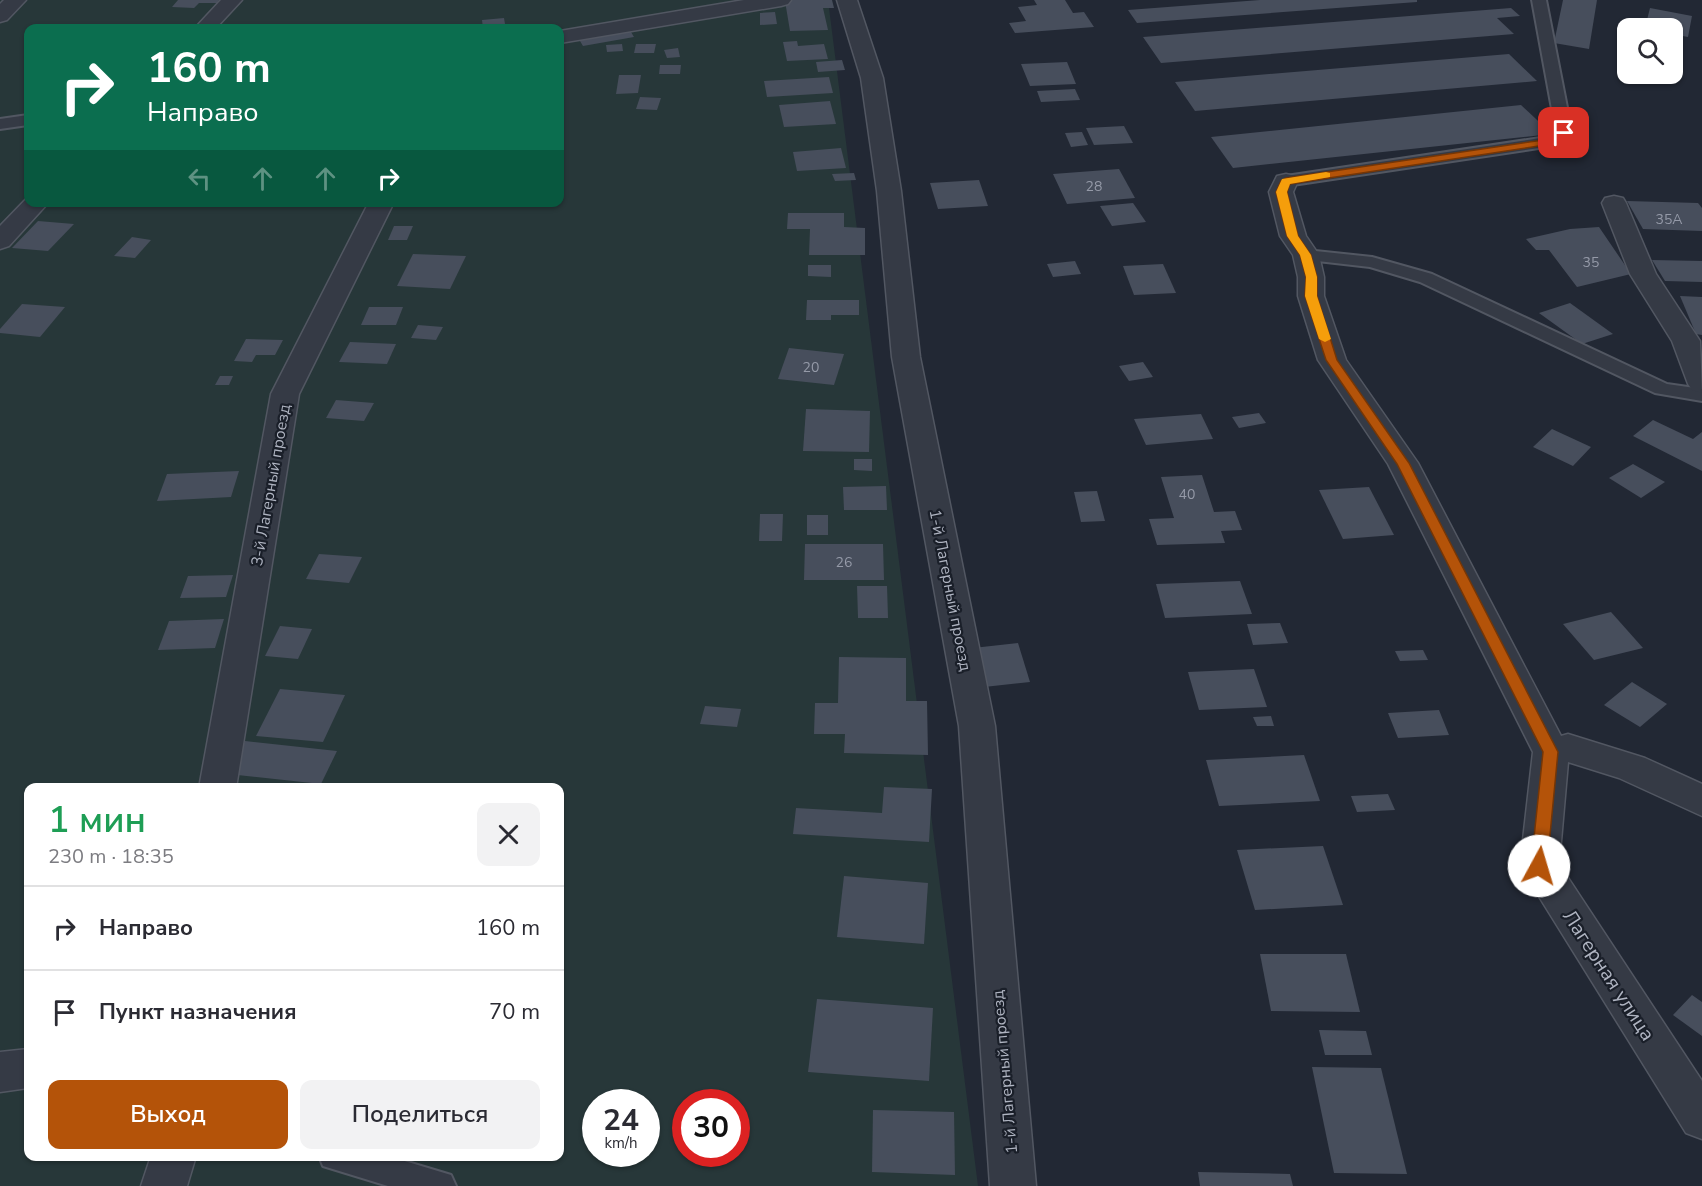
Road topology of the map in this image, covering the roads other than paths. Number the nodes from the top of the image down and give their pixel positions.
1 (16, 0) edge
2 (232, 0) edge
3 (781, 0) edge
4 (847, 0) edge
5 (1539, 0) edge
6 (665, 10) edge
7 (0, 16) edge
8 (209, 24) edge
9 (564, 36) edge
10 (24, 121) edge
11 (0, 124) edge
12 (1286, 181) joint
13 (1614, 203) dead end
14 (32, 207) edge
15 (379, 207) edge
16 (0, 241) edge
17 (1306, 255) junction
18 (1702, 384) edge
19 (1702, 395) edge
20 (1551, 752) junction
21 (218, 783) edge
22 (1702, 801) edge
23 (24, 1069) edge
24 (0, 1072) edge
25 (1702, 1119) edge
26 (172, 1161) edge
27 (352, 1161) edge
28 (164, 1186) edge
29 (440, 1186) edge
30 (1013, 1186) edge

1 - 7 street
2 - 8 street
3 - 6 street
4 - 30 street, 1-й Лагерный проезд
5 - 12 lane
6 - 9 street
10 - 11 lane
12 - 17 street
13 - 18 street
14 - 16 street
15 - 21 street, 3-й Лагерный проезд
17 - 19 lane
17 - 20 street
20 - 22 street
20 - 25 street, Лагерная улица
23 - 24 street
26 - 28 street
27 - 29 lane

